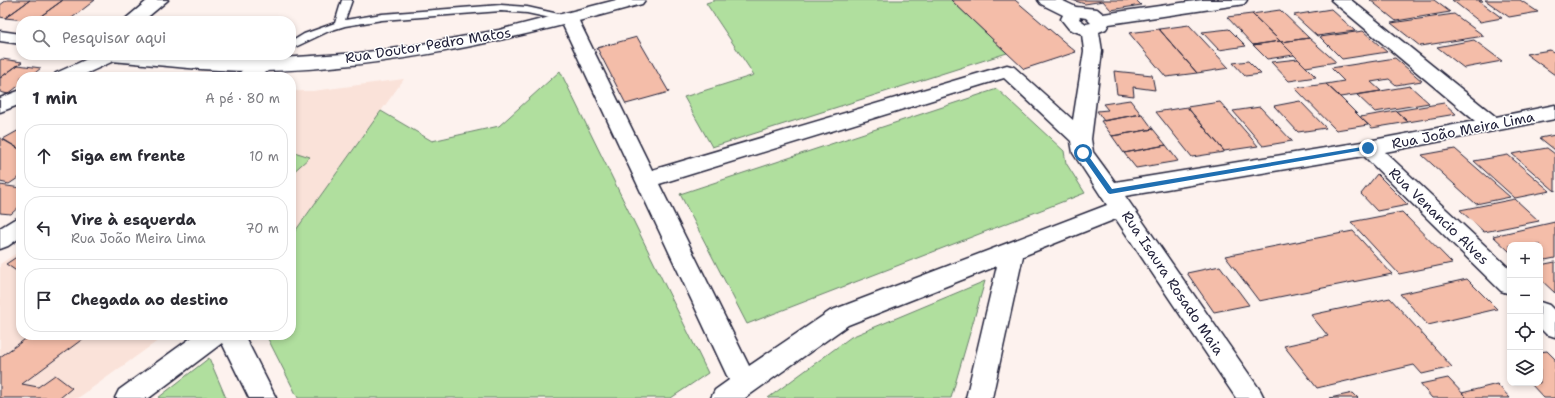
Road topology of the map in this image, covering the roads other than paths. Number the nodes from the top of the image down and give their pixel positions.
1 (159, 0) edge
2 (347, 0) edge
3 (636, 0) edge
4 (1047, 0) edge
5 (1238, 0) edge
6 (1340, 0) edge
7 (138, 16) edge
8 (569, 19) junction
9 (1095, 24) junction
10 (339, 25) junction
11 (0, 36) edge
12 (16, 38) edge
13 (296, 43) edge
14 (296, 59) edge
15 (100, 60) edge
16 (271, 60) edge
17 (74, 72) edge
18 (253, 72) edge
19 (16, 98) edge
20 (0, 106) edge
21 (1555, 112) edge
22 (1492, 124) junction
23 (1081, 140) junction
24 (1368, 148) junction
25 (646, 180) junction
26 (1116, 200) junction
27 (16, 229) edge
28 (0, 240) edge
29 (1012, 251) junction
30 (1507, 281) edge
31 (1542, 314) edge
32 (1555, 327) edge
33 (207, 340) edge
34 (233, 340) edge
35 (744, 384) junction
36 (128, 398) edge
37 (262, 398) edge
38 (724, 398) edge
39 (979, 398) edge
40 (1251, 398) edge

1 - 7 street
2 - 10 lane
3 - 8 street, Rua Doutor Pedro Matos
4 - 9 street
5 - 9 street
6 - 22 street
8 - 10 lane
8 - 14 street, Rua Doutor Pedro Matos
8 - 25 street
9 - 23 street, Rua Isaura Rosado Maia
10 - 13 lane
11 - 12 street
15 - 17 street
16 - 18 street
19 - 20 street
21 - 22 street, Rua João Meira Lima
22 - 24 street, Rua João Meira Lima
23 - 25 street
23 - 26 street, Rua Isaura Rosado Maia
24 - 26 street, Rua João Meira Lima
24 - 30 street, Rua Venancio Alves
25 - 35 street
26 - 29 street, Rua João Meira Lima
26 - 40 street, Rua Isaura Rosado Maia
27 - 28 street
29 - 35 street, Rua João Meira Lima
29 - 39 street
31 - 32 street
33 - 36 street
34 - 37 street
35 - 38 street, Rua João Meira Lima

